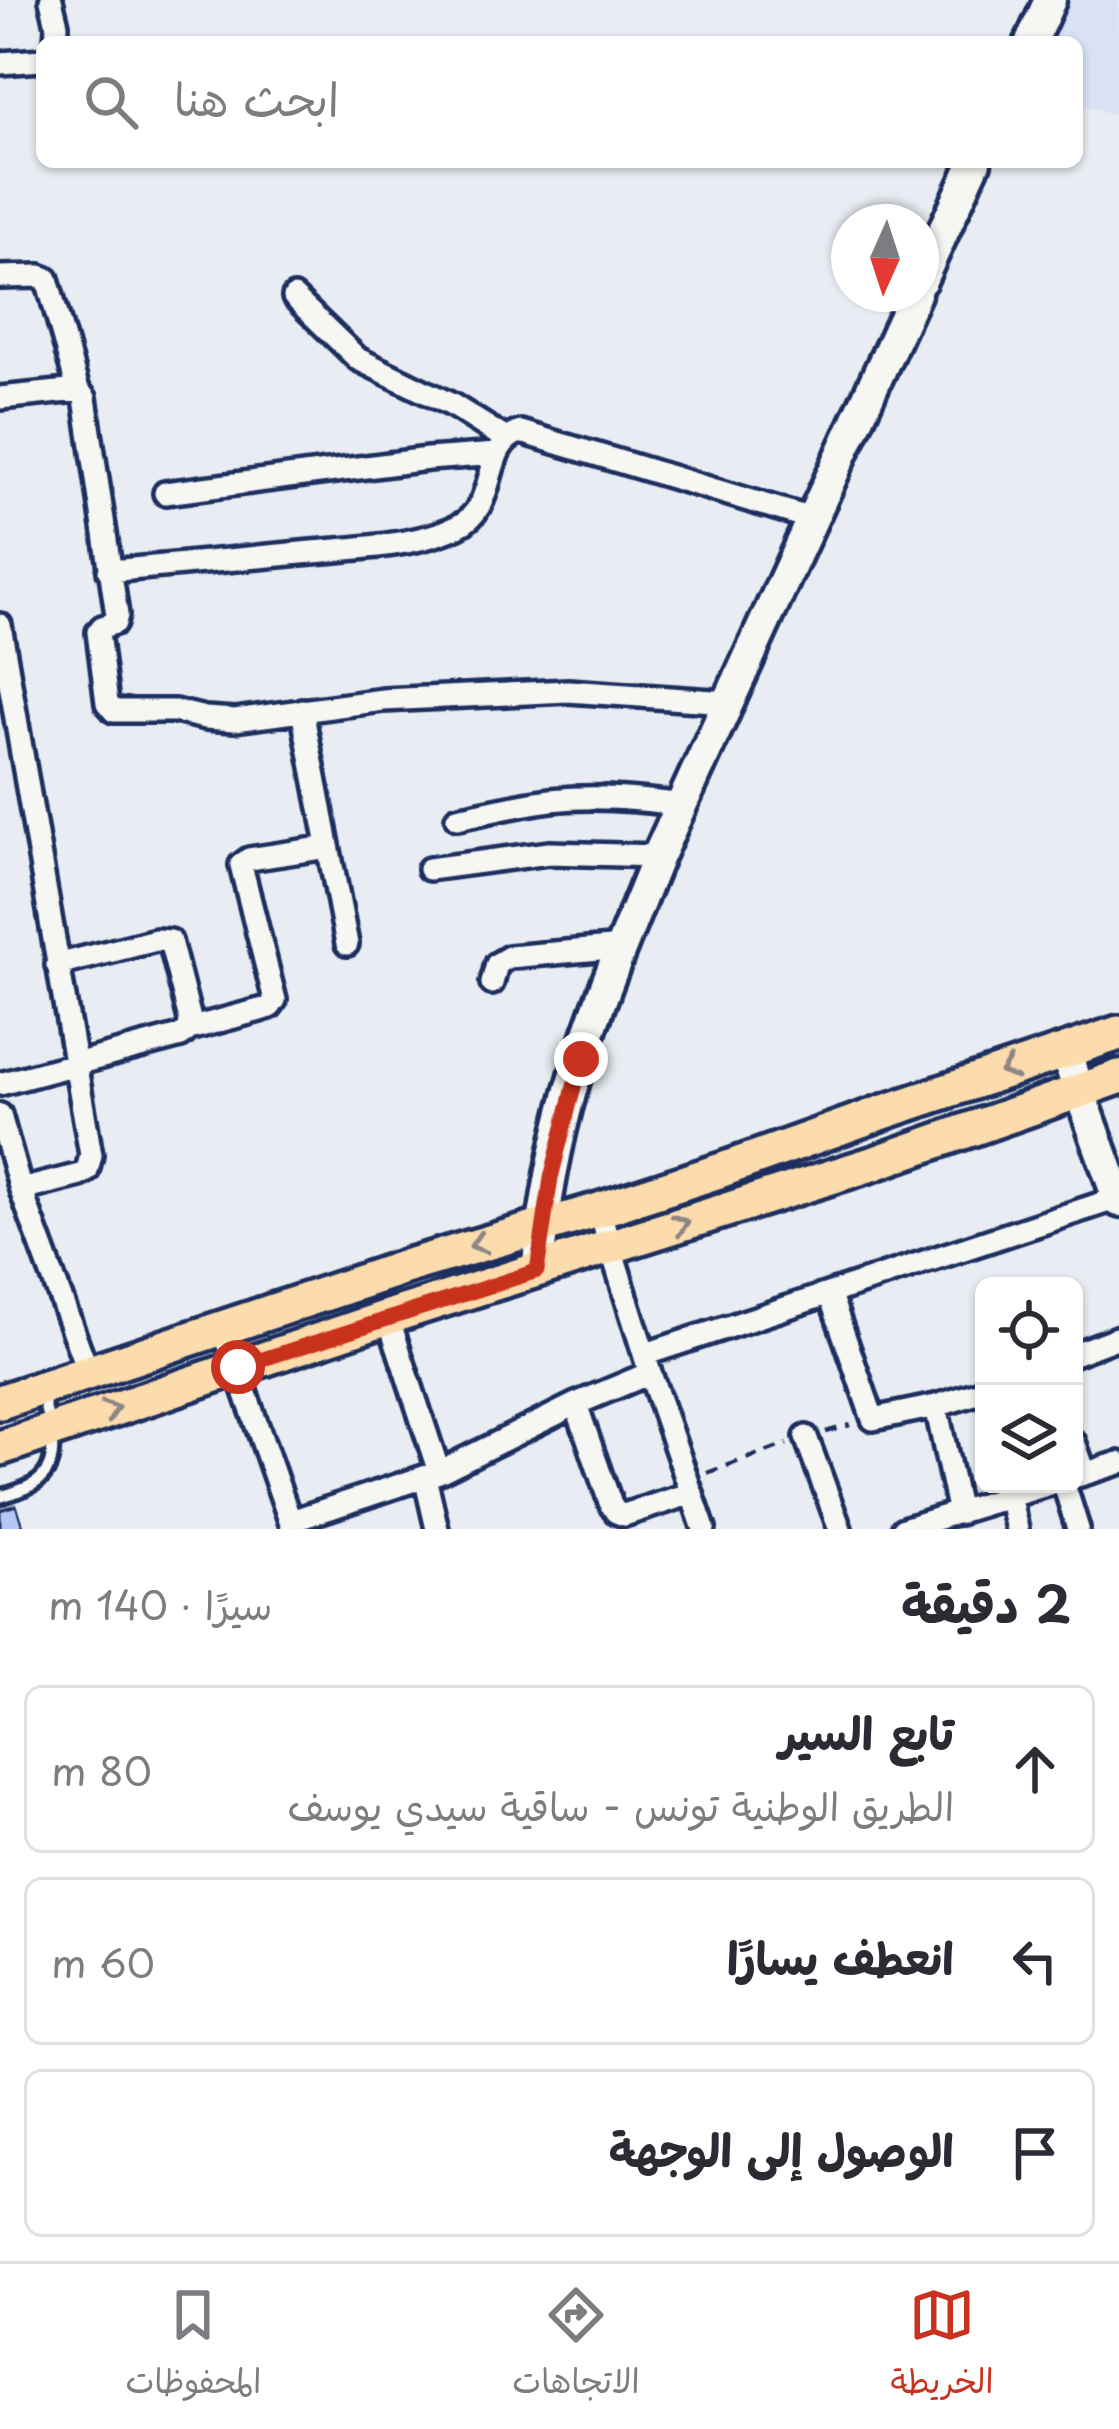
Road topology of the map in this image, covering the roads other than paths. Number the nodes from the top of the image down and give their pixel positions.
1 (51, 0) edge
2 (1050, 0) edge
3 (56, 36) edge
4 (1033, 36) edge
5 (36, 60) edge
6 (0, 63) edge
7 (972, 168) edge
8 (939, 241) edge
9 (0, 277) edge
10 (294, 297) dead end
11 (907, 312) edge
12 (78, 390) junction
13 (0, 398) edge
14 (501, 447) junction
15 (165, 493) dead end
16 (812, 519) junction
17 (109, 571) junction
18 (0, 625) edge
19 (728, 702) junction
20 (302, 710) junction
21 (683, 805) junction
22 (458, 818) dead end
23 (328, 847) junction
24 (658, 856) junction
25 (429, 868) dead end
26 (347, 944) dead end
27 (622, 947) junction
28 (57, 965) junction
29 (492, 983) dead end
30 (189, 1029) junction
31 (1119, 1033) edge
32 (1065, 1051) junction
33 (74, 1063) junction
34 (1119, 1077) edge
35 (0, 1084) edge
36 (1080, 1091) junction
37 (0, 1115) edge
38 (21, 1190) junction
39 (1118, 1200) edge
40 (599, 1210) junction
41 (542, 1225) junction
42 (609, 1247) junction
43 (537, 1271) junction
44 (830, 1295) junction
45 (388, 1317) junction
46 (223, 1328) junction
47 (1119, 1337) edge
48 (1083, 1351) edge
49 (648, 1363) junction
50 (238, 1367) junction
51 (88, 1372) junction
52 (40, 1389) junction
53 (975, 1394) edge
54 (0, 1402) edge
55 (576, 1404) junction
56 (936, 1406) junction
57 (50, 1430) junction
58 (806, 1437) road end
59 (0, 1448) edge
60 (1119, 1463) edge
61 (432, 1474) junction
62 (1083, 1474) edge
63 (690, 1486) junction
64 (1019, 1493) edge
65 (1067, 1493) edge
66 (1009, 1496) junction
67 (0, 1497) edge
68 (958, 1513) junction
69 (292, 1525) edge
70 (437, 1529) edge
71 (704, 1529) edge
72 (840, 1529) edge
73 (903, 1529) edge
74 (1017, 1529) edge
75 (1078, 1529) edge

1 - 3 street
2 - 4 street
5 - 6 street
7 - 8 street
9 - 12 street
10 - 14 street
11 - 16 street
12 - 13 street
12 - 17 street
14 - 15 street
14 - 16 street
14 - 17 street
16 - 19 street
17 - 20 street
18 - 28 street
19 - 20 street
19 - 21 street
20 - 23 street
21 - 22 street
21 - 24 street
23 - 26 street
23 - 30 street
24 - 25 street
24 - 27 street
27 - 29 street
27 - 41 street
28 - 30 street
28 - 33 street
30 - 33 street
31 - 32 main road
32 - 36 street
32 -> 40 main road
33 - 35 street
33 - 38 street
34 - 36 main road
36 - 39 street
42 -> 36 main road
37 - 38 street
38 - 51 street
39 - 44 street
40 - 41 main road
40 - 42 street
41 - 43 street
41 -> 46 main road
42 - 43 main road
42 - 49 street
43 - 45 main road
44 - 49 street
44 - 56 street
45 - 50 main road
45 - 61 street
46 - 50 street
46 - 51 main road
47 - 48 street
49 - 55 street
49 - 63 street
57 -> 50 main road
50 - 69 street
51 - 52 main road
52 - 54 main road
52 - 57 lane
53 - 56 street
55 - 61 street
55 - 63 street
56 - 68 street
57 - 59 main road
57 - 67 lane
58 - 72 street
60 - 62 street
61 - 69 street
61 - 70 street
63 - 71 street
64 - 66 street
65 - 75 street
66 - 68 street
66 - 74 street
68 - 73 street

